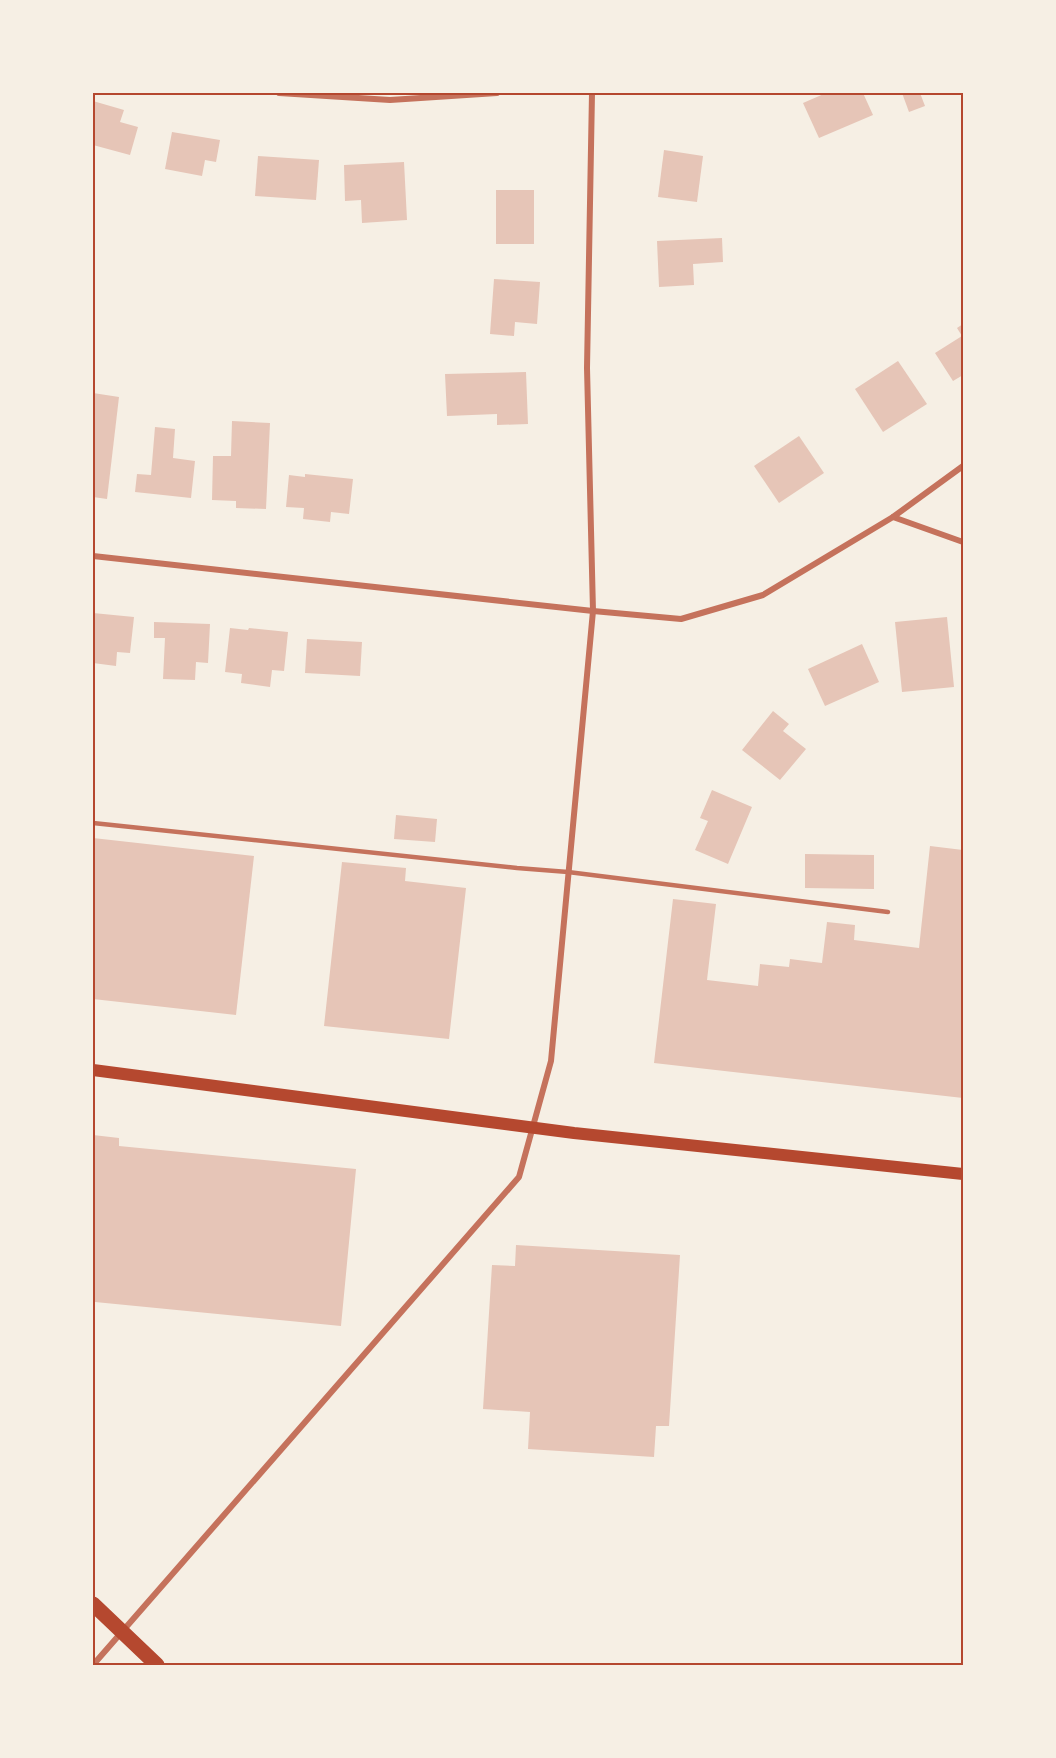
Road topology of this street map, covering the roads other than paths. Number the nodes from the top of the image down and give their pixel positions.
1 (279, 93) edge
2 (497, 93) edge
3 (592, 93) edge
4 (963, 466) edge
5 (893, 517) junction
6 (963, 542) edge
7 (93, 556) edge
8 (593, 611) junction
9 (93, 823) edge
10 (568, 872) junction
11 (888, 912) dead end
12 (93, 1070) edge
13 (533, 1128) junction
14 (963, 1174) edge
15 (93, 1604) edge
16 (124, 1631) junction
17 (93, 1665) edge
18 (157, 1665) edge

1 - 2 street
3 - 8 street
4 - 5 street
5 - 6 street
5 - 8 street
7 - 8 street
8 - 10 street
9 - 10 lane
10 - 11 lane
10 - 13 street
12 - 13 main road
13 - 14 main road
13 - 16 street
15 - 16 main road
16 - 17 street
16 - 18 main road

